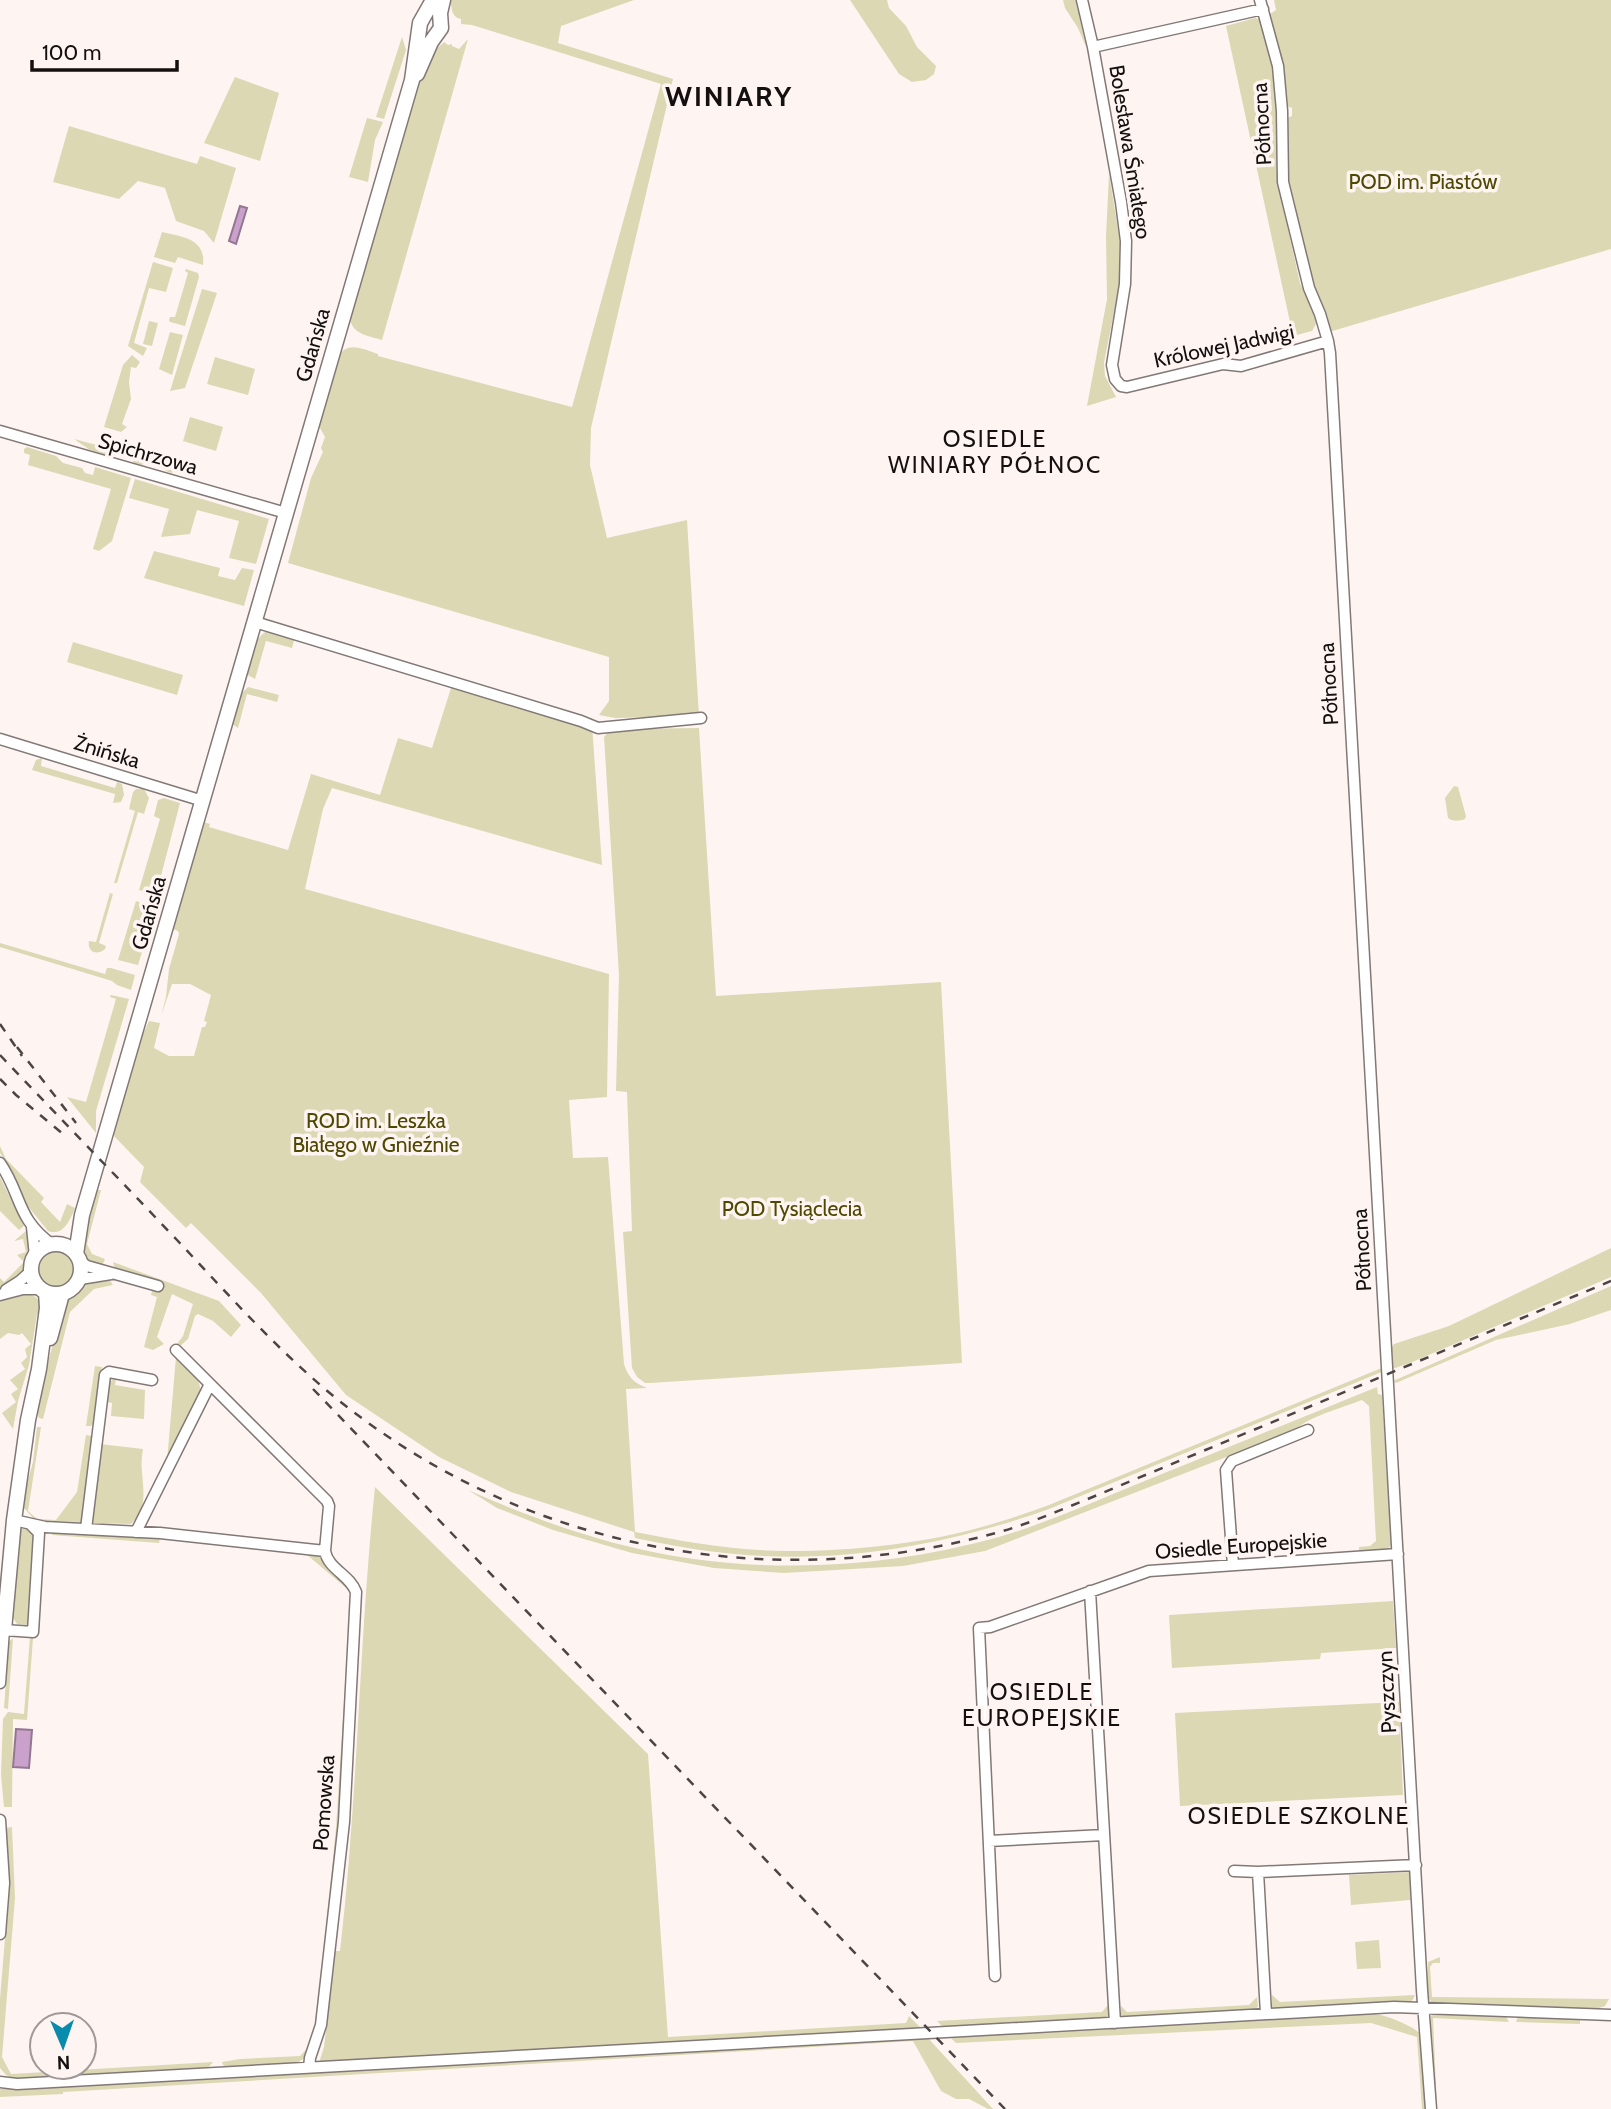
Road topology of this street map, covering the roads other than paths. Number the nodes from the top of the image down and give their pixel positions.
1 (433, 0) edge
2 (443, 0) edge
3 (1082, 0) edge
4 (1262, 5) edge
5 (440, 21) junction
6 (423, 23) junction
7 (435, 36) junction
8 (1093, 47) junction
9 (412, 80) junction
10 (1328, 341) junction
11 (1128, 387) joint
12 (0, 431) edge
13 (286, 513) junction
14 (255, 622) junction
15 (701, 718) dead end
16 (0, 739) edge
17 (203, 800) junction
18 (0, 1163) edge
19 (82, 1215) junction
20 (32, 1227) junction
21 (55, 1245) junction
22 (35, 1255) junction
23 (78, 1258) junction
24 (31, 1270) junction
25 (114, 1274) junction
26 (79, 1279) junction
27 (158, 1286) dead end
28 (43, 1291) junction
29 (62, 1294) junction
30 (0, 1295) edge
31 (176, 1350) dead end
32 (39, 1369) junction
33 (1388, 1374) joint
34 (152, 1380) dead end
35 (210, 1384) junction
36 (1308, 1430) dead end
37 (14, 1520) junction
38 (30, 1523) junction
39 (86, 1529) junction
40 (136, 1532) junction
41 (325, 1551) junction
42 (1398, 1555) junction
43 (1233, 1565) junction
44 (1090, 1591) junction
45 (2, 1631) edge
46 (0, 1683) edge
47 (0, 1820) edge
48 (1104, 1835) junction
49 (989, 1841) junction
50 (1416, 1865) junction
51 (1234, 1871) dead end
52 (1258, 1872) junction
53 (0, 1934) edge
54 (995, 1976) dead end
55 (1424, 2009) junction
56 (1266, 2014) junction
57 (1611, 2015) edge
58 (1115, 2023) junction
59 (309, 2068) junction
60 (0, 2082) edge
61 (1432, 2109) edge

1 - 6 street, Gdańska
2 - 5 street, Gdańska
3 - 8 street, Bolesława Śmiałego
4 - 8 street
4 - 10 street, Północna
5 - 6 street
5 - 7 street, Gdańska
6 - 7 street
6 - 9 street, Gdańska
7 - 9 street, Gdańska
8 - 11 street, Bolesława Śmiałego
9 - 13 street, Gdańska
10 - 11 street, Królowej Jadwigi
10 - 33 street, Północna
12 - 13 street, Spichrzowa
13 - 14 street, Gdańska
14 - 15 street
14 - 17 street, Gdańska
16 - 17 street, Żnińska
17 - 19 street, Gdańska
18 - 20 street
19 - 21 street, Gdańska
19 - 23 street, Gdańska
20 - 21 street
20 - 22 street
21 - 22 street
21 - 23 street
22 - 24 street
23 - 25 street
23 - 26 street
24 - 28 street
24 - 30 street
25 - 26 street
25 - 27 street
26 - 29 street
28 - 29 street
28 - 30 street
28 - 32 street
29 - 32 street
31 - 35 street
32 - 37 street
33 - 42 street, Pyszczyn
34 - 39 street
35 - 40 street
35 - 41 street
36 - 43 street
37 - 38 street
37 - 45 street
38 - 39 street
38 - 45 street
39 - 40 street
40 - 41 street
41 - 59 street, Pomowska
42 - 43 street, Osiedle Europejskie
42 - 50 street, Pyszczyn
43 - 44 street, Osiedle Europejskie
44 - 48 street
44 - 49 street, Osiedle Europejskie
45 - 46 street
47 - 53 street
48 - 49 street
48 - 58 street
49 - 54 street, Osiedle Europejskie
50 - 52 street
50 - 55 street, Pyszczyn
51 - 52 street
52 - 56 street
55 - 56 street
55 - 57 street
55 - 61 street, Pyszczyn
56 - 58 street
58 - 59 street
59 - 60 street

